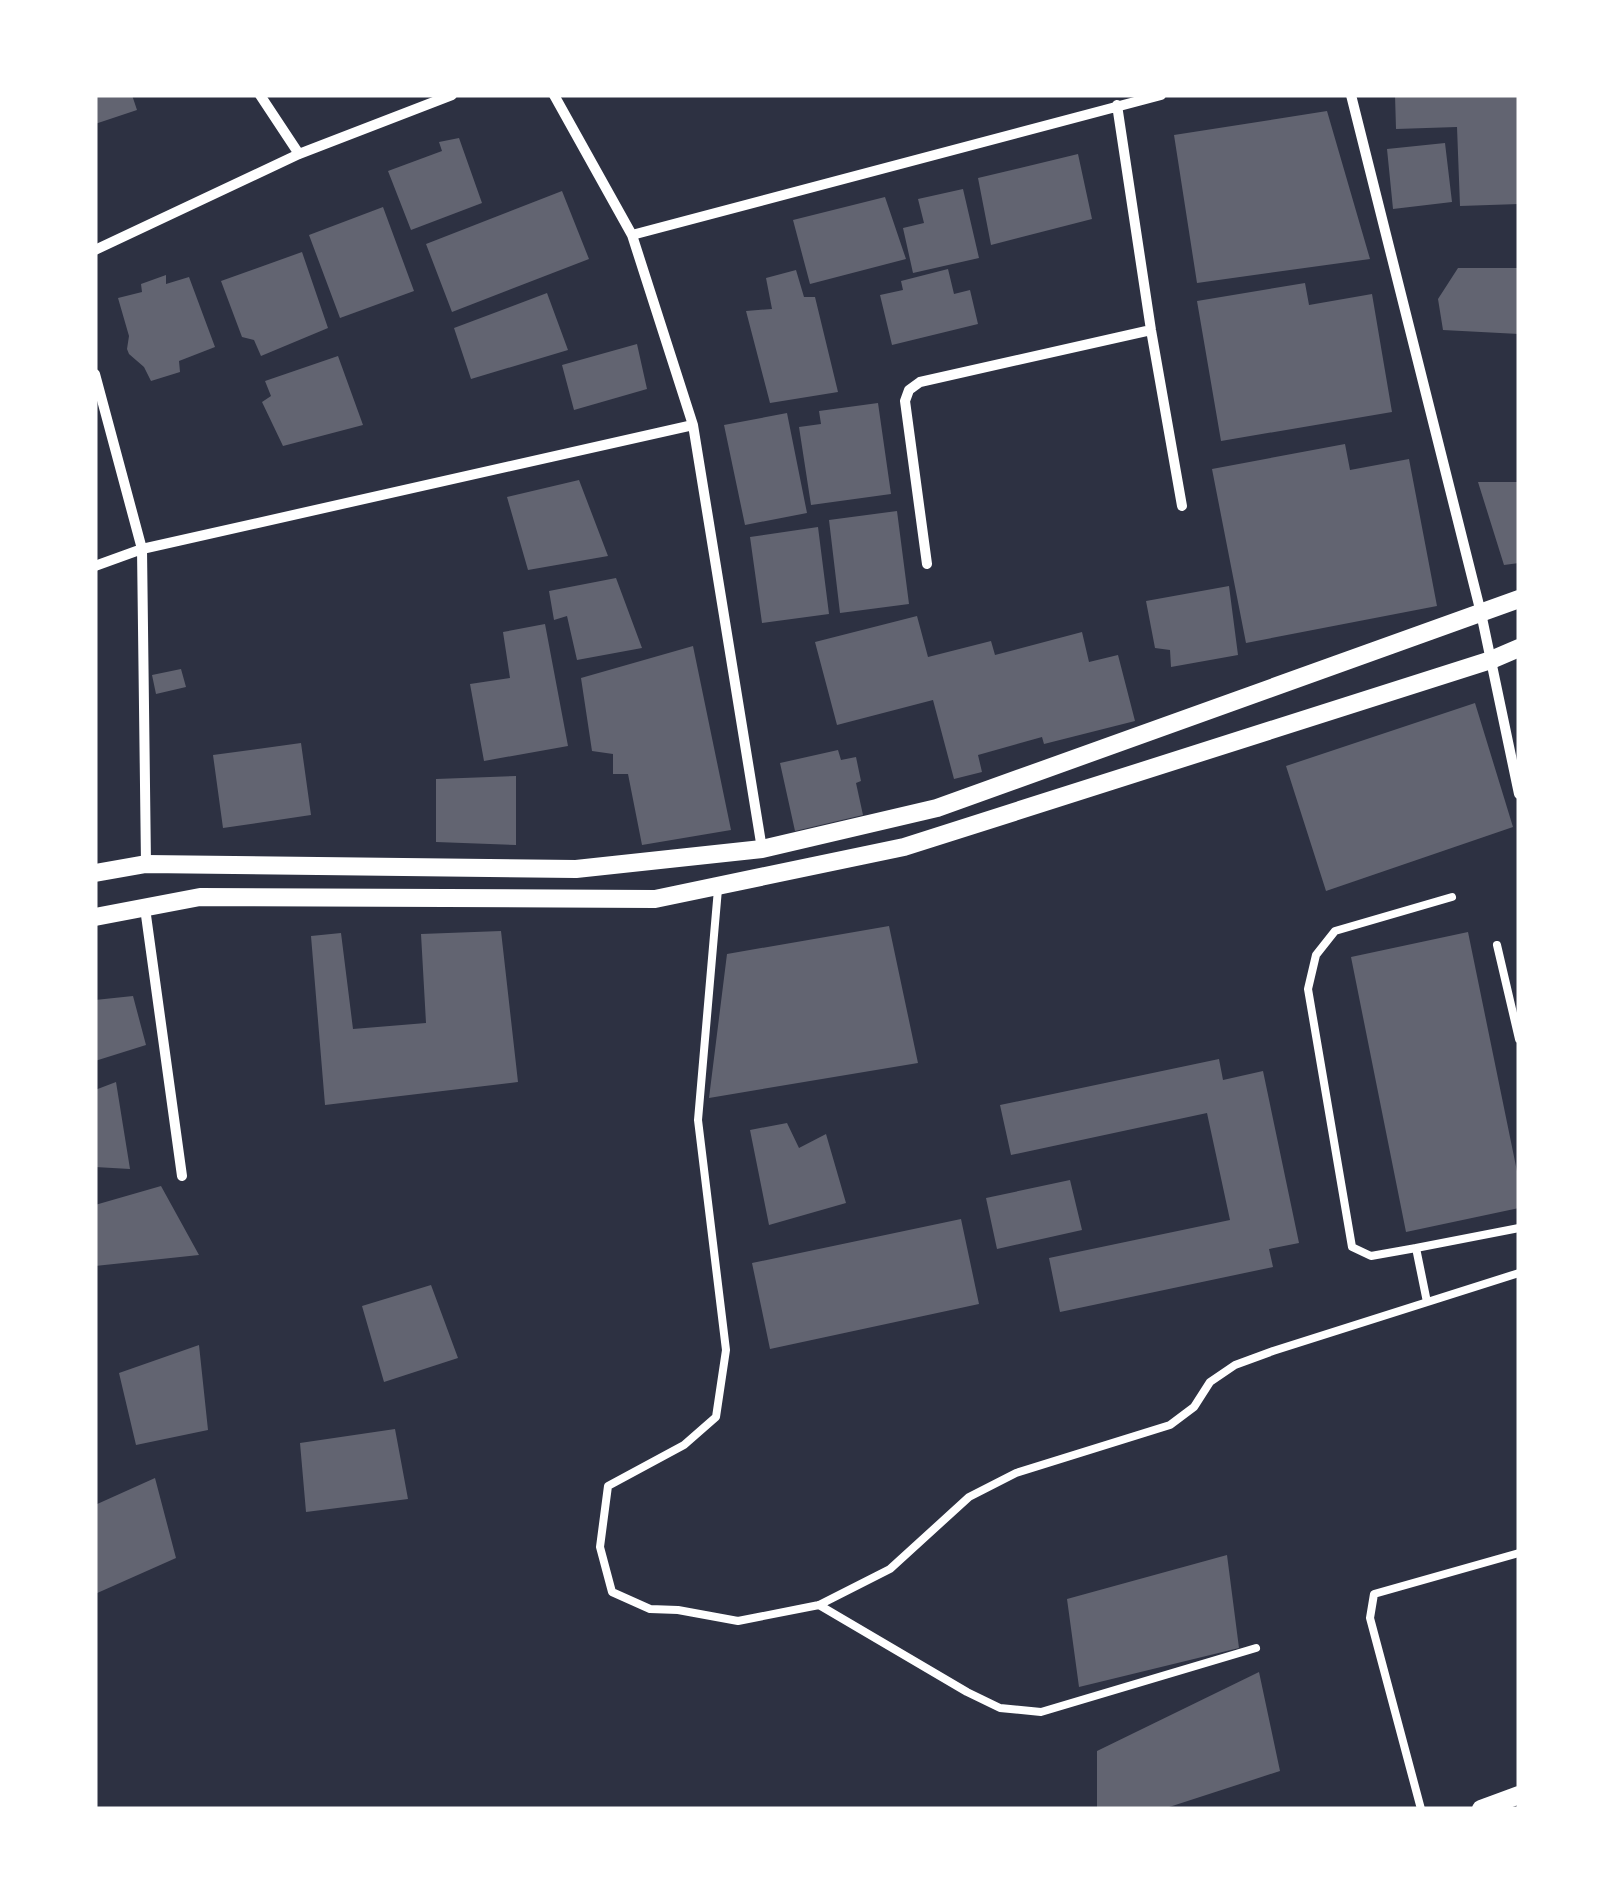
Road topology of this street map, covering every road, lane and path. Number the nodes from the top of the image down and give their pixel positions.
1 (260, 95) edge
2 (452, 95) edge
3 (554, 95) edge
4 (1161, 95) edge
5 (1352, 95) edge
6 (1117, 105) junction
7 (299, 154) junction
8 (632, 236) junction
9 (95, 250) edge
10 (1150, 330) junction
11 (95, 374) edge
12 (694, 425) junction
13 (1182, 506) dead end
14 (142, 549) junction
15 (927, 564) dead end
16 (95, 566) edge
17 (1519, 599) edge
18 (1480, 613) junction
19 (1519, 648) edge
20 (1491, 660) junction
21 (1519, 794) edge
22 (762, 849) junction
23 (146, 864) junction
24 (95, 874) edge
25 (718, 886) junction
26 (1452, 897) dead end
27 (145, 908) junction
28 (95, 917) edge
29 (1497, 946) dead end
30 (1519, 1039) edge
31 (182, 1176) dead end
32 (1519, 1228) edge
33 (1416, 1248) junction
34 (1519, 1272) edge
35 (1428, 1302) junction
36 (1519, 1552) edge
37 (819, 1605) junction
38 (1256, 1648) dead end
39 (1519, 1795) edge
40 (1421, 1809) edge
41 (1481, 1809) edge

1 - 7 street
2 - 7 street
3 - 8 street
4 - 6 street
5 - 18 street
6 - 8 street
6 - 10 street
7 - 9 street
8 - 12 street
10 - 13 street
10 - 15 street
11 - 14 street
12 - 14 street
12 - 22 street
14 - 16 street
14 - 23 street
17 - 18 street
18 - 20 street
18 - 22 street
19 - 20 street
20 - 21 street
20 - 25 street
22 - 23 street
23 - 24 street
25 - 27 street
25 - 37 lane
26 - 33 lane
27 - 28 street
27 - 31 street
29 - 30 lane
32 - 33 lane
33 - 35 lane
34 - 35 lane
35 - 37 lane
36 - 40 lane
37 - 38 lane
39 - 41 street

